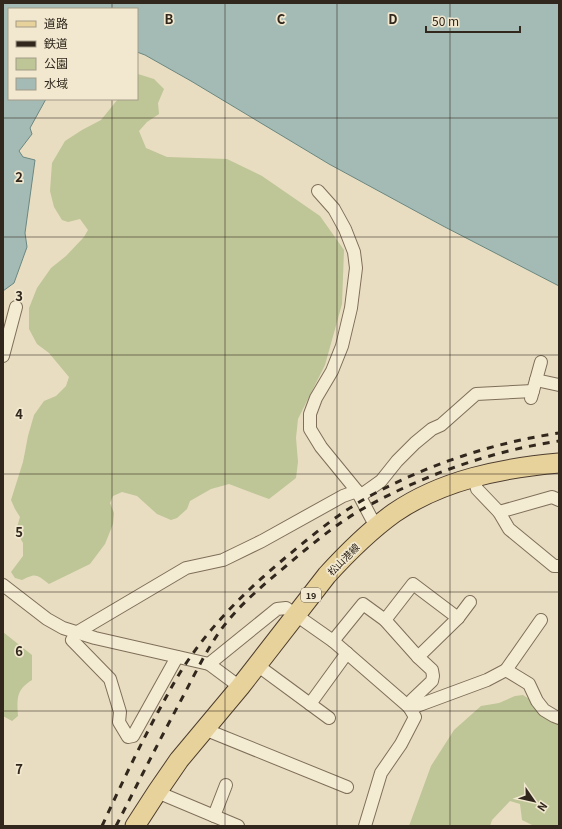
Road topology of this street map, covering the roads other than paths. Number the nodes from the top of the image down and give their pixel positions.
1 (318, 191) dead end
2 (16, 307) dead end
3 (3, 356) edge
4 (541, 362) dead end
5 (559, 385) edge
6 (533, 390) junction
7 (559, 463) edge
8 (474, 478) junction
9 (358, 493) junction
10 (559, 500) edge
11 (500, 512) junction
12 (376, 527) junction
13 (559, 566) edge
14 (3, 585) edge
15 (470, 602) dead end
16 (297, 614) junction
17 (458, 618) junction
18 (385, 620) junction
19 (541, 620) dead end
20 (76, 633) junction
21 (333, 641) junction
22 (346, 653) junction
23 (177, 657) junction
24 (418, 657) junction
25 (209, 664) junction
26 (257, 665) junction
27 (506, 670) junction
28 (240, 687) junction
29 (310, 704) junction
30 (409, 707) junction
31 (329, 718) dead end
32 (559, 718) edge
33 (204, 729) junction
34 (226, 785) dead end
35 (346, 787) dead end
36 (157, 792) junction
37 (214, 816) junction
38 (135, 826) edge
39 (238, 826) edge
40 (365, 826) edge

1 - 9 street
2 - 3 street
4 - 6 street
5 - 6 street
6 - 9 street
7 - 8 main road, 松山港線 / 19
8 - 11 street
8 - 12 main road, 松山港線 / 19
9 - 12 street
9 - 20 street
10 - 11 street
11 - 13 street
12 - 16 main road, 松山港線 / 19
14 - 20 street
15 - 17 street
16 - 21 street
16 - 25 street
16 - 26 main road, 松山港線 / 19
17 - 18 street
17 - 24 street
18 - 21 street
18 - 24 street
19 - 27 street
20 - 23 street
20 - 23 street
21 - 22 street
22 - 29 street
22 - 30 street
23 - 25 street
24 - 30 street
25 - 28 street
26 - 28 main road, 松山港線 / 19
26 - 29 street
27 - 30 street
27 - 32 street
28 - 33 main road, 松山港線 / 19
29 - 31 street
30 - 40 street
33 - 35 street
33 - 36 main road, 松山港線 / 19
34 - 37 street
36 - 37 street
36 - 38 main road, 松山港線 / 19
37 - 39 street

